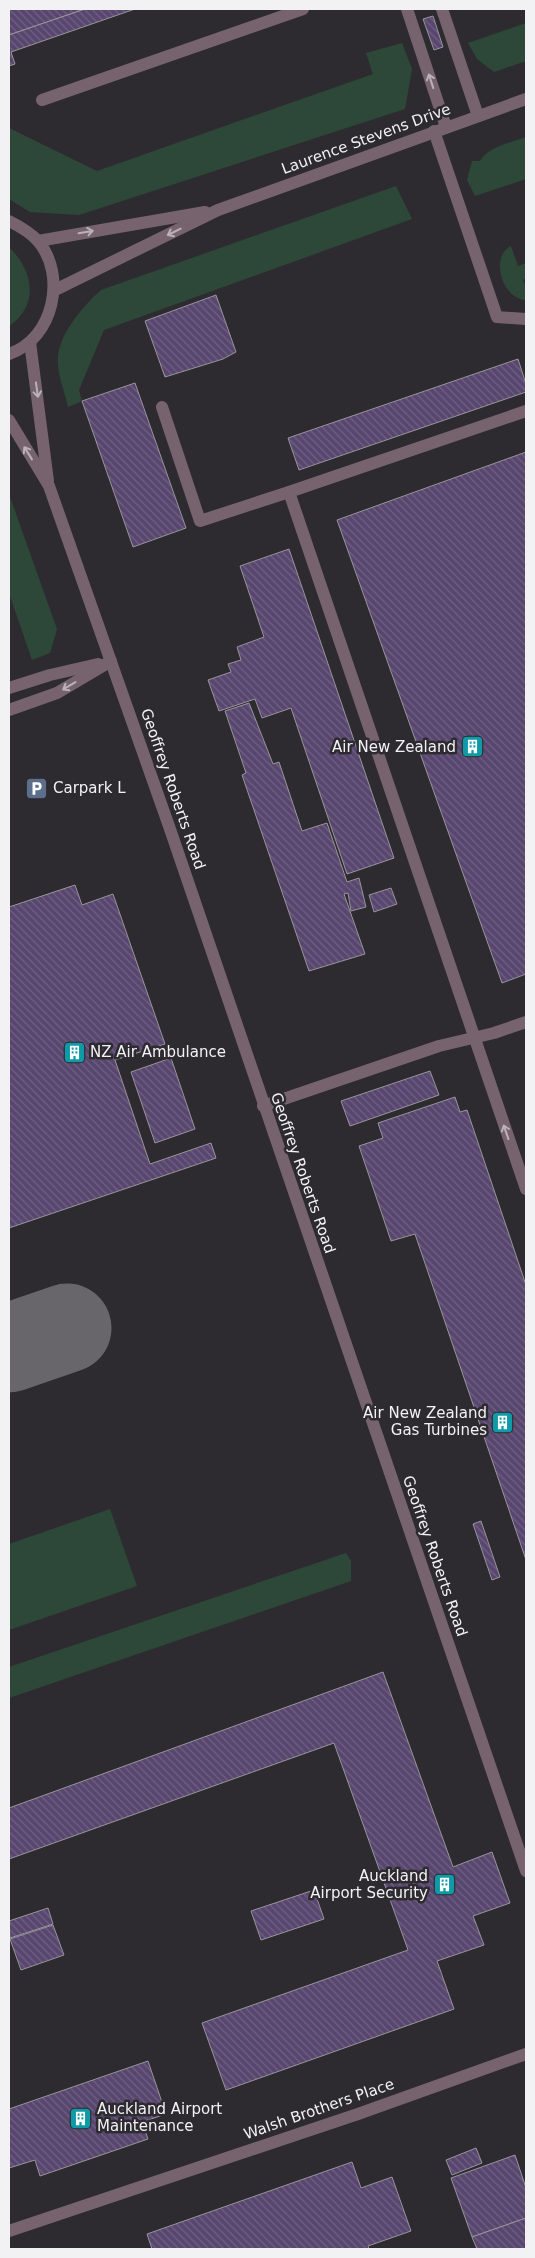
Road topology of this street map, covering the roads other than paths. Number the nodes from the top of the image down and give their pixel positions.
1 (303, 9) edge
2 (407, 9) edge
3 (442, 9) edge
4 (526, 99) edge
5 (42, 100) dead end
6 (478, 116) junction
7 (440, 129) junction
8 (218, 210) junction
9 (9, 221) edge
10 (38, 241) junction
11 (55, 290) junction
12 (526, 318) edge
13 (30, 342) junction
14 (9, 354) edge
15 (162, 407) dead end
16 (526, 410) edge
17 (9, 420) edge
18 (49, 486) junction
19 (289, 492) junction
20 (111, 661) junction
21 (9, 688) edge
22 (9, 710) edge
23 (526, 1022) edge
24 (473, 1037) junction
25 (263, 1106) junction
26 (526, 1188) edge
27 (526, 1871) edge
28 (526, 2054) edge
29 (9, 2231) edge

1 - 5 street
7 -> 2 street
3 - 6 street
4 - 6 street, Laurence Stevens Drive
6 - 7 street, Laurence Stevens Drive
7 - 8 street, Laurence Stevens Drive
7 - 12 street
10 -> 8 street, Laurence Stevens Drive
8 -> 11 street, Laurence Stevens Drive
9 - 10 street
10 - 11 street
11 - 13 street
13 - 14 street
13 -> 18 street, Geoffrey Roberts Road
15 - 19 street
16 - 19 street
18 -> 17 street, Geoffrey Roberts Road
18 - 20 street, Geoffrey Roberts Road
19 - 24 street
20 - 21 street
20 -> 22 street
20 - 25 street, Geoffrey Roberts Road
23 - 24 street
24 - 25 street
26 -> 24 street
25 - 27 street, Geoffrey Roberts Road
28 - 29 street, Walsh Brothers Place

